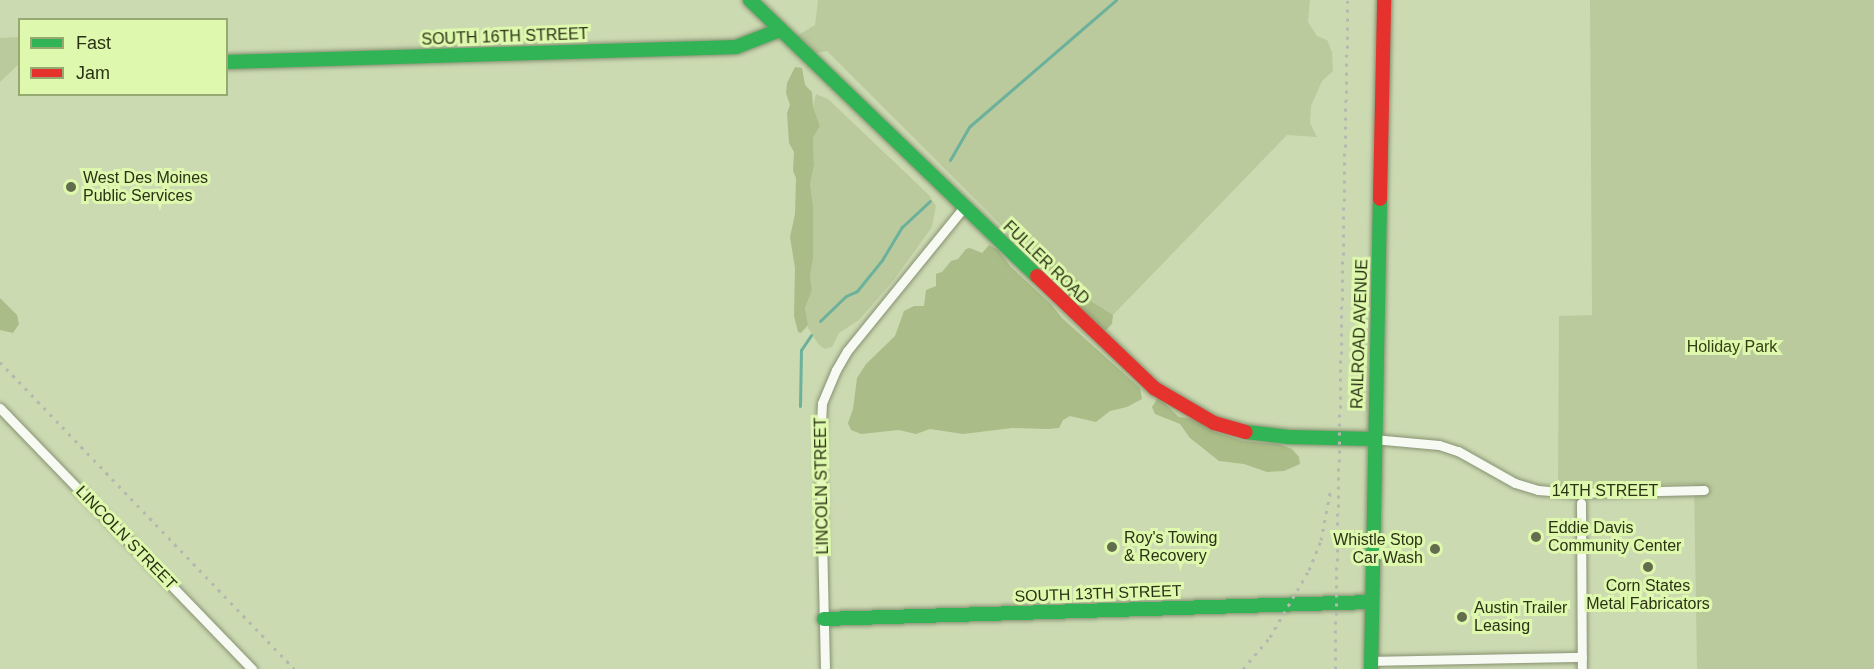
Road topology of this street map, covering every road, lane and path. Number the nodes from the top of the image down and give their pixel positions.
1 (750, 0) edge
2 (1384, 0) edge
3 (780, 30) junction
4 (228, 62) edge
5 (964, 207) junction
6 (0, 408) edge
7 (1373, 440) junction
8 (1704, 490) dead end
9 (1581, 503) dead end
10 (1372, 602) junction
11 (824, 619) junction
12 (1582, 657) junction
13 (1371, 665) edge
14 (252, 669) edge
15 (825, 669) edge
16 (1582, 669) edge

1 - 3 street, FULLER ROAD
2 - 7 street, RAILROAD AVENUE
3 - 4 street, SOUTH 16TH STREET
3 - 5 street, FULLER ROAD
5 - 7 street, FULLER ROAD
5 - 11 street, LINCOLN STREET
6 - 14 street, LINCOLN STREET
7 - 8 street, 14TH STREET
7 - 10 street, RAILROAD AVENUE
9 - 12 street
10 - 11 street, SOUTH 13TH STREET
10 - 13 street, RAILROAD AVENUE
11 - 15 street, LINCOLN STREET
12 - 13 street
12 - 16 street

